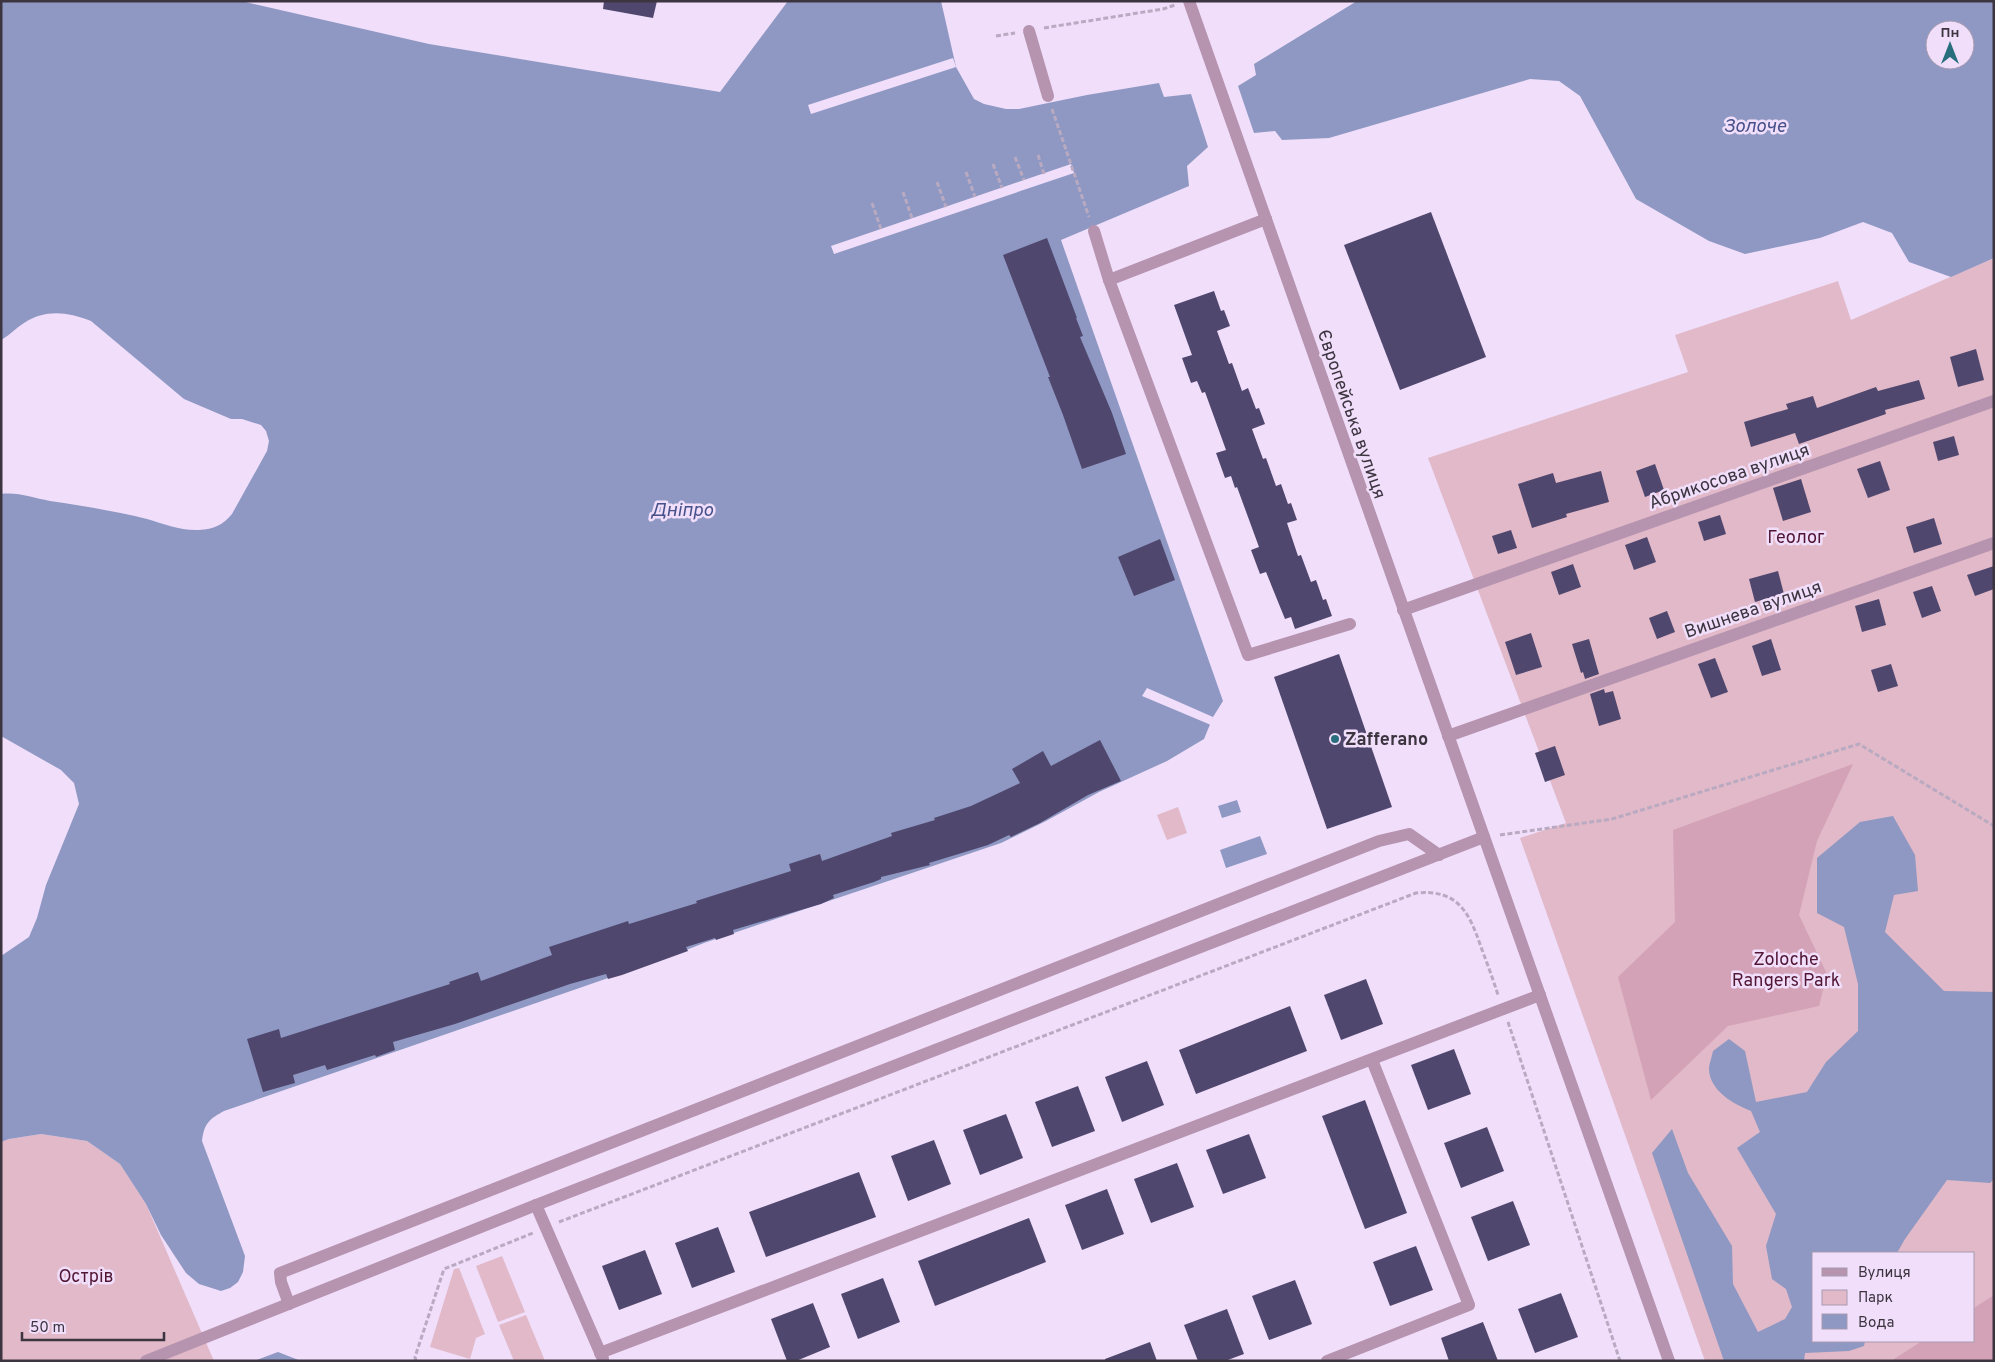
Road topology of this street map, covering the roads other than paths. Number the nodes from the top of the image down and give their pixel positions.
1 (1189, 1) edge
2 (1029, 31) road end
3 (1048, 96) road end
4 (1266, 219) junction
5 (1094, 231) road end
6 (1109, 280) junction
7 (1994, 401) edge
8 (1994, 543) edge
9 (1403, 610) junction
10 (1350, 624) dead end
11 (1448, 736) junction
12 (1484, 838) junction
13 (1439, 855) junction
14 (1540, 995) junction
15 (1372, 1060) junction
16 (536, 1205) junction
17 (290, 1304) junction
18 (602, 1357) edge
19 (146, 1361) edge
20 (1327, 1361) edge
21 (1670, 1361) edge

1 - 4 street, Європейська вулиця
2 - 3 street
4 - 6 street
4 - 9 street, Європейська вулиця
5 - 6 street
6 - 10 street
7 - 9 street, Абрикосова вулиця
8 - 11 street, Вишнева вулиця
9 - 11 street, Європейська вулиця
11 - 12 street, Європейська вулиця
12 - 13 street
12 - 14 street, Європейська вулиця
13 - 16 street
13 - 17 street
14 - 15 street
14 - 21 street, Європейська вулиця
15 - 18 street
15 - 20 street
16 - 17 street
16 - 18 street
17 - 19 street

